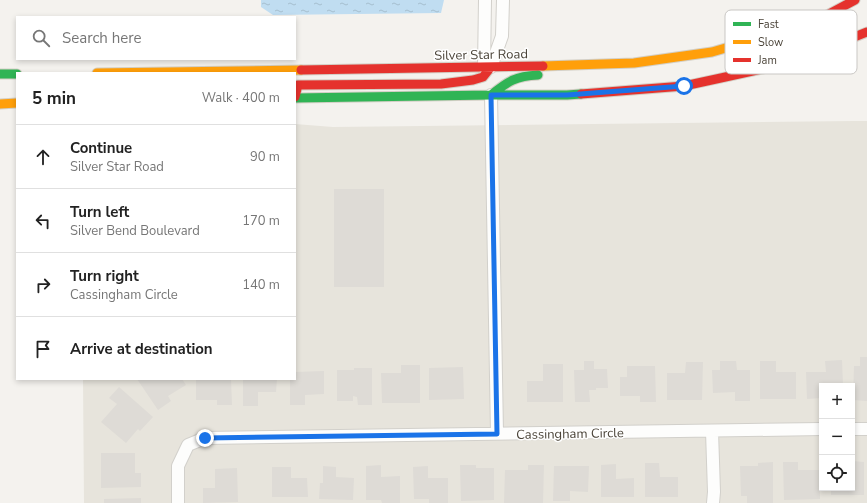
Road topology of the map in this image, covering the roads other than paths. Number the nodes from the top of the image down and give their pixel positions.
1 (484, 0) edge
2 (503, 0) edge
3 (855, 0) edge
4 (836, 10) edge
5 (867, 32) edge
6 (857, 36) edge
7 (725, 48) edge
8 (712, 52) junction
9 (692, 63) dead end
10 (488, 67) junction
11 (162, 72) edge
12 (0, 74) edge
13 (16, 74) edge
14 (739, 74) edge
15 (548, 75) dead end
16 (296, 94) edge
17 (491, 95) junction
18 (296, 98) edge
19 (16, 103) edge
20 (0, 104) edge
21 (819, 429) edge
22 (855, 429) edge
23 (867, 429) edge
24 (712, 431) junction
25 (497, 434) junction
26 (178, 503) edge
27 (713, 503) edge

1 - 10 street
2 - 10 street
3 - 4 main road, Silver Star Road
5 - 6 main road
7 - 8 main road, Silver Star Road
8 - 9 main road
8 - 10 main road, Silver Star Road
10 - 11 main road, Silver Star Road
10 - 16 main road
12 - 13 main road
14 - 17 main road
15 - 17 main road
17 - 18 main road
17 - 25 street
19 - 20 main road
21 - 24 street, Cassingham Circle
22 - 23 street
24 - 25 street, Cassingham Circle
24 - 27 street
25 - 26 street, Cassingham Circle

